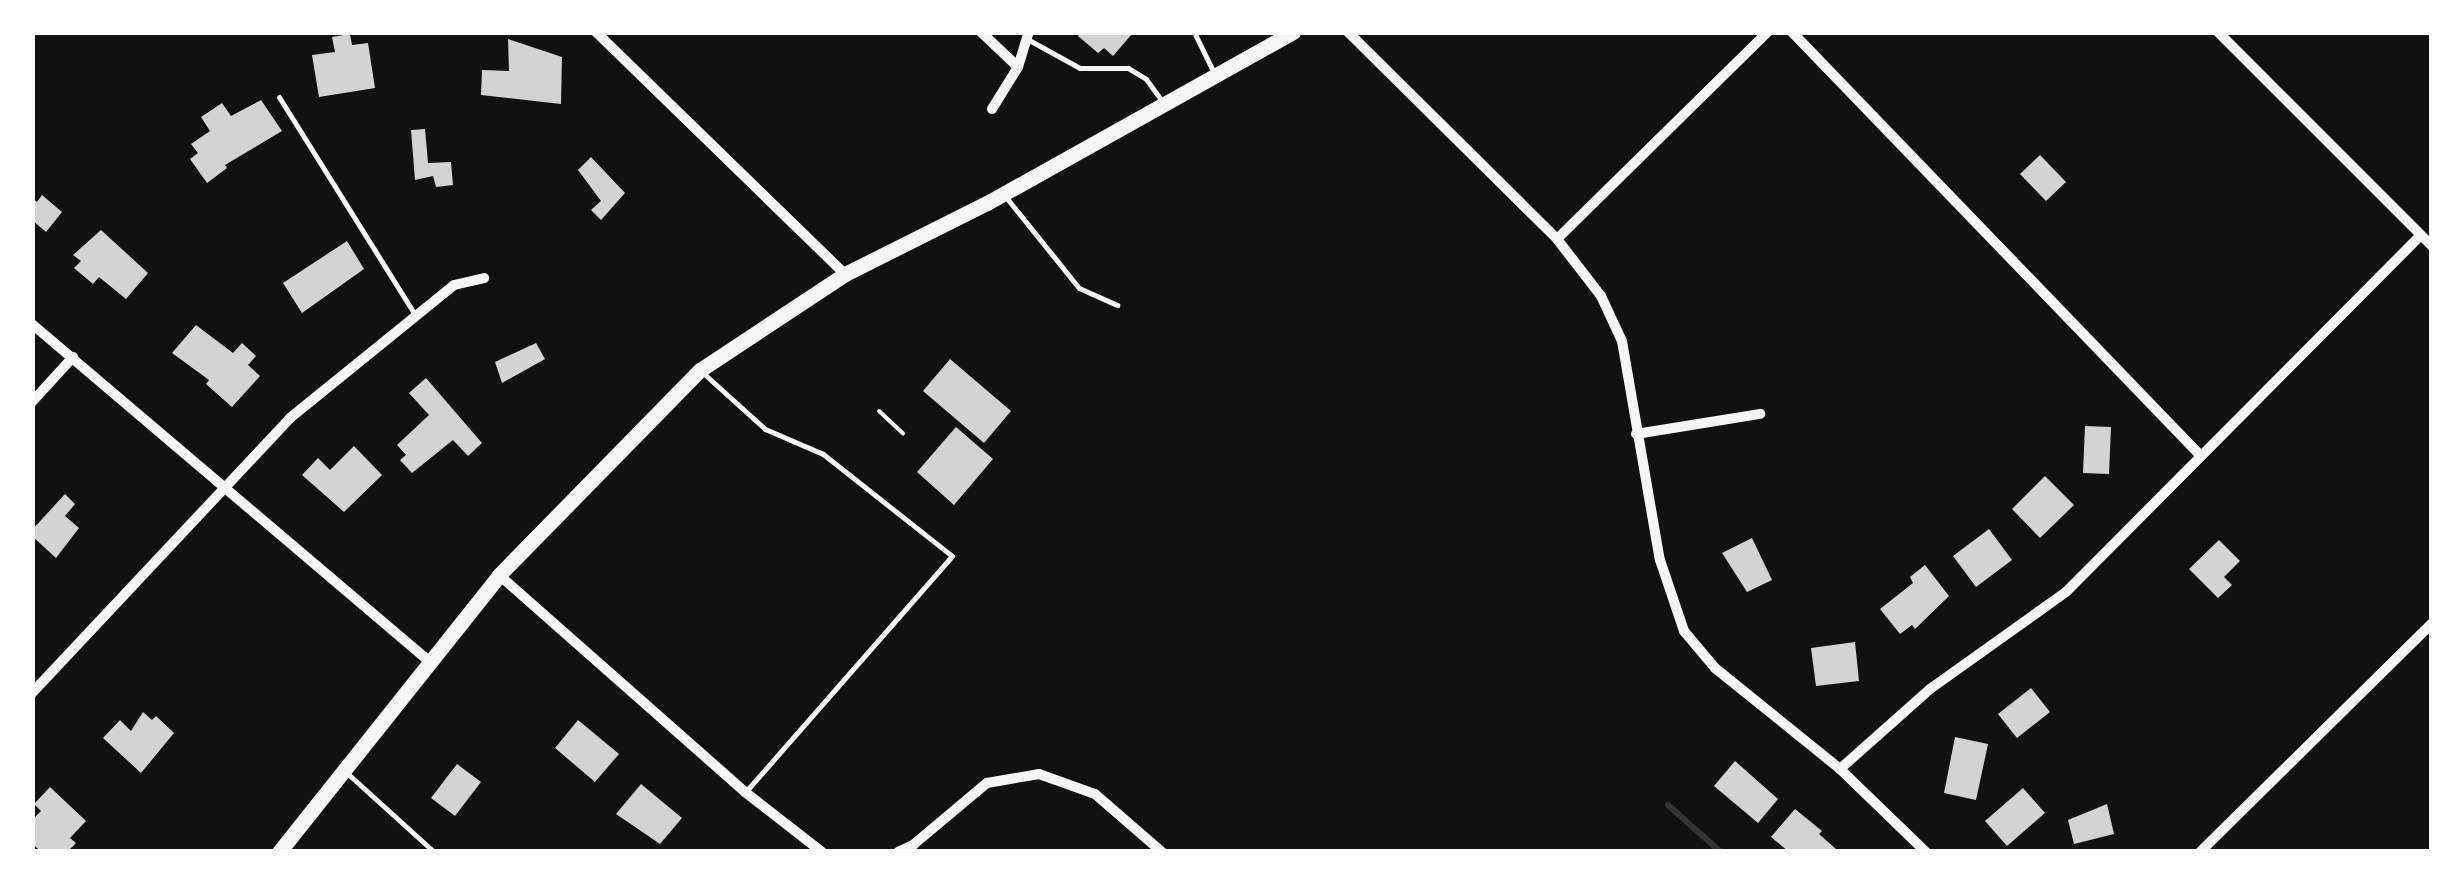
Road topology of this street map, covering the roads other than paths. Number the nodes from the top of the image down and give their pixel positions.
1 (596, 32) edge
2 (980, 32) edge
3 (1194, 32) edge
4 (1293, 32) edge
5 (1348, 32) edge
6 (1768, 32) edge
7 (1792, 32) edge
8 (2218, 32) edge
9 (1028, 36) edge
10 (1018, 67) junction
11 (1216, 75) junction
12 (279, 97) dead end
13 (1164, 103) junction
14 (992, 110) dead end
15 (1003, 194) junction
16 (2421, 235) junction
17 (1558, 238) junction
18 (2432, 246) edge
19 (845, 274) junction
20 (484, 278) dead end
21 (1117, 305) dead end
22 (416, 316) junction
23 (32, 324) edge
24 (73, 357) junction
25 (700, 370) junction
26 (32, 402) edge
27 (1760, 414) dead end
28 (1636, 434) junction
29 (2201, 456) junction
30 (226, 487) junction
31 (500, 575) junction
32 (2432, 623) edge
33 (430, 662) junction
34 (32, 692) edge
35 (343, 770) junction
36 (1840, 770) junction
37 (745, 792) junction
38 (279, 852) edge
39 (434, 852) edge
40 (822, 852) edge
41 (898, 852) edge
42 (1162, 852) edge
43 (1926, 852) edge
44 (2200, 852) edge

1 - 19 street
2 - 10 street
3 - 11 lane
4 - 11 main road
5 - 17 street
6 - 17 street
7 - 29 street
8 - 16 street
9 - 10 street
9 - 13 lane
10 - 14 street
11 - 13 main road
12 - 22 lane
13 - 15 main road
15 - 19 main road
15 - 21 lane
16 - 18 street
16 - 29 street
17 - 28 street
19 - 25 main road
20 - 22 street
22 - 30 street
23 - 24 street
24 - 26 street
24 - 30 street
25 - 31 main road
25 - 37 lane
27 - 28 street
28 - 36 street
29 - 36 street
30 - 33 street
30 - 34 street
31 - 33 main road
31 - 37 street
32 - 44 street
33 - 35 main road
35 - 38 main road
35 - 39 lane
36 - 43 street
37 - 40 street
41 - 42 street

